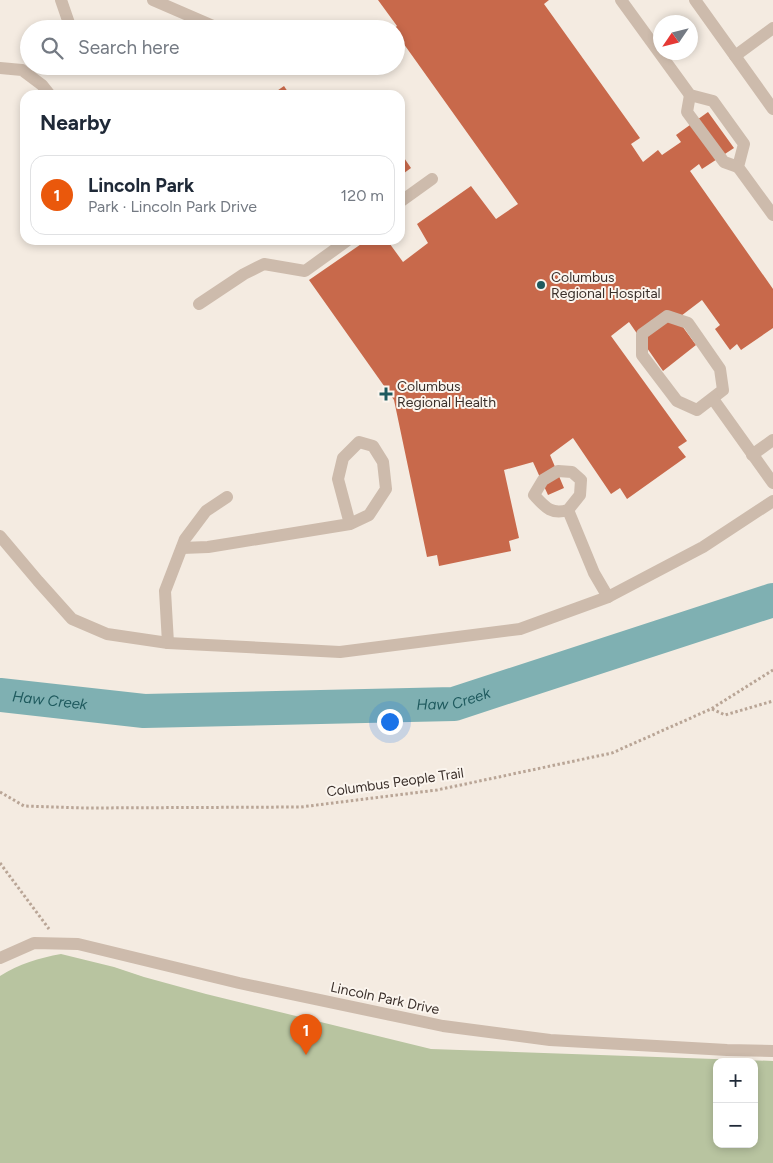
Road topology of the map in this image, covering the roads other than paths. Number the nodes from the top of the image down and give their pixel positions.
1 (61, 0) edge
2 (153, 0) edge
3 (621, 0) edge
4 (695, 0) edge
5 (68, 20) edge
6 (199, 20) edge
7 (773, 28) edge
8 (735, 56) junction
9 (0, 68) edge
10 (20, 70) edge
11 (29, 75) edge
12 (46, 90) edge
13 (690, 95) junction
14 (773, 110) edge
15 (738, 167) junction
16 (432, 179) dead end
17 (405, 198) edge
18 (773, 215) edge
19 (341, 245) edge
20 (199, 304) dead end
21 (713, 400) junction
22 (773, 440) edge
23 (752, 455) junction
24 (773, 483) edge
25 (227, 497) dead end
26 (773, 501) edge
27 (568, 510) dead end
28 (350, 524) junction
29 (0, 536) edge
30 (182, 548) junction
31 (608, 597) junction
32 (168, 643) junction
33 (0, 958) edge
34 (773, 1051) edge

1 - 5 street
2 - 6 street
3 - 13 street
4 - 8 street
7 - 8 street
8 - 14 street
9 - 10 street
11 - 12 street
13 - 15 street
13 - 15 street
15 - 18 street
16 - 17 street
19 - 20 street
21 - 21 street
21 - 23 street
22 - 23 street
23 - 24 street
25 - 30 street
26 - 31 street
27 - 31 street
28 - 28 street
28 - 30 street
29 - 32 street
30 - 32 street
31 - 32 street
33 - 34 street, Lincoln Park Drive

